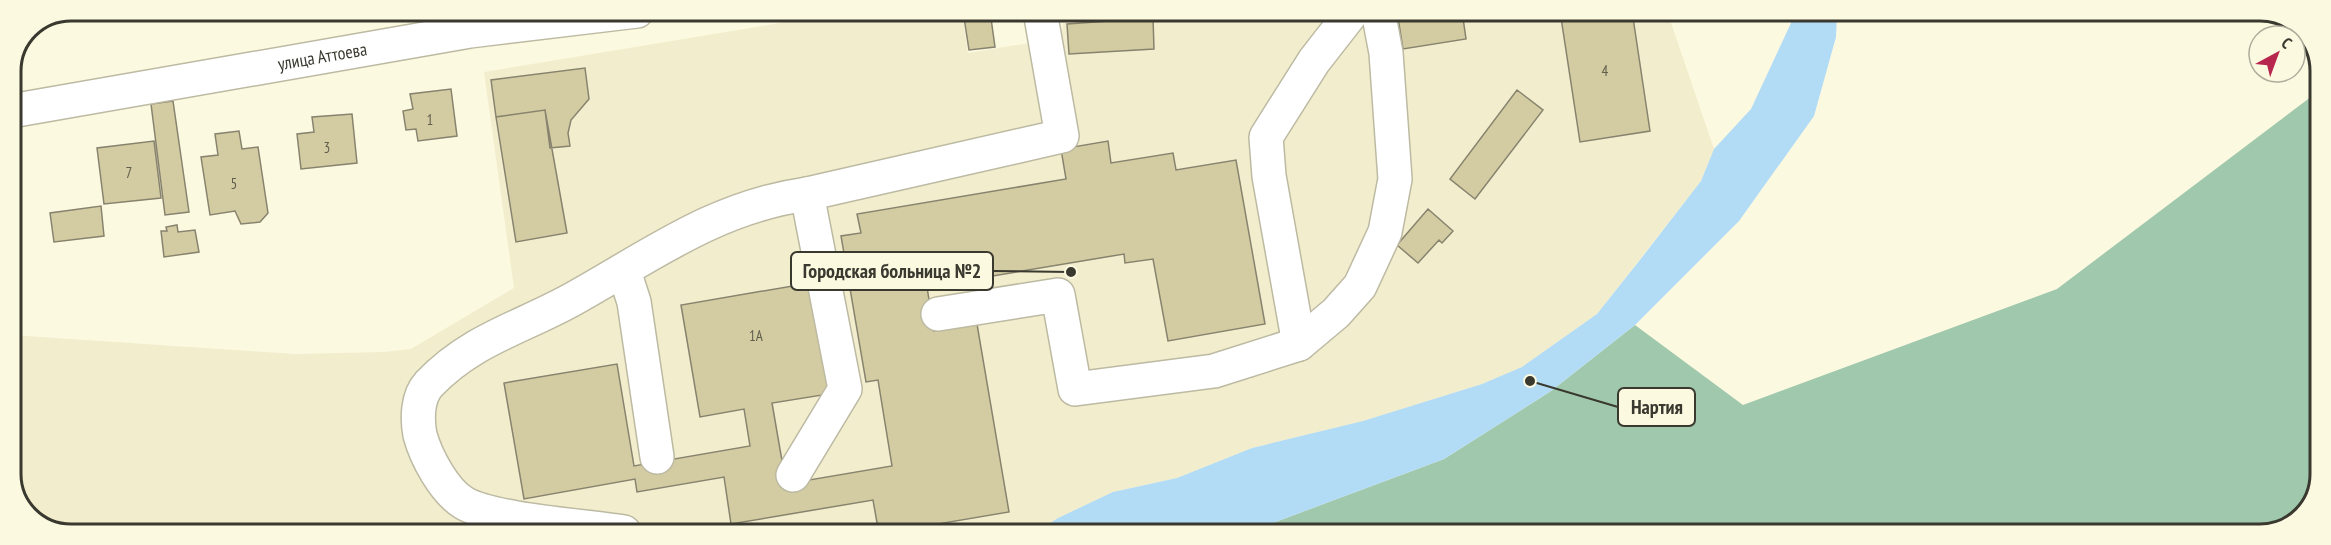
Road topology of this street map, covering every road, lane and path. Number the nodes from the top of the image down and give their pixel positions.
1 (555, 21) edge
2 (1042, 21) edge
3 (1345, 21) edge
4 (1380, 21) edge
5 (21, 109) edge
6 (807, 194) junction
7 (624, 271) junction
8 (938, 314) dead end
9 (1299, 345) junction
10 (657, 457) dead end
11 (793, 475) dead end
12 (568, 524) edge

1 - 5 street, улица Аттоева
2 - 6 street
3 - 9 street
4 - 9 street
6 - 7 street
6 - 11 street
7 - 10 street
7 - 12 street
8 - 9 street

